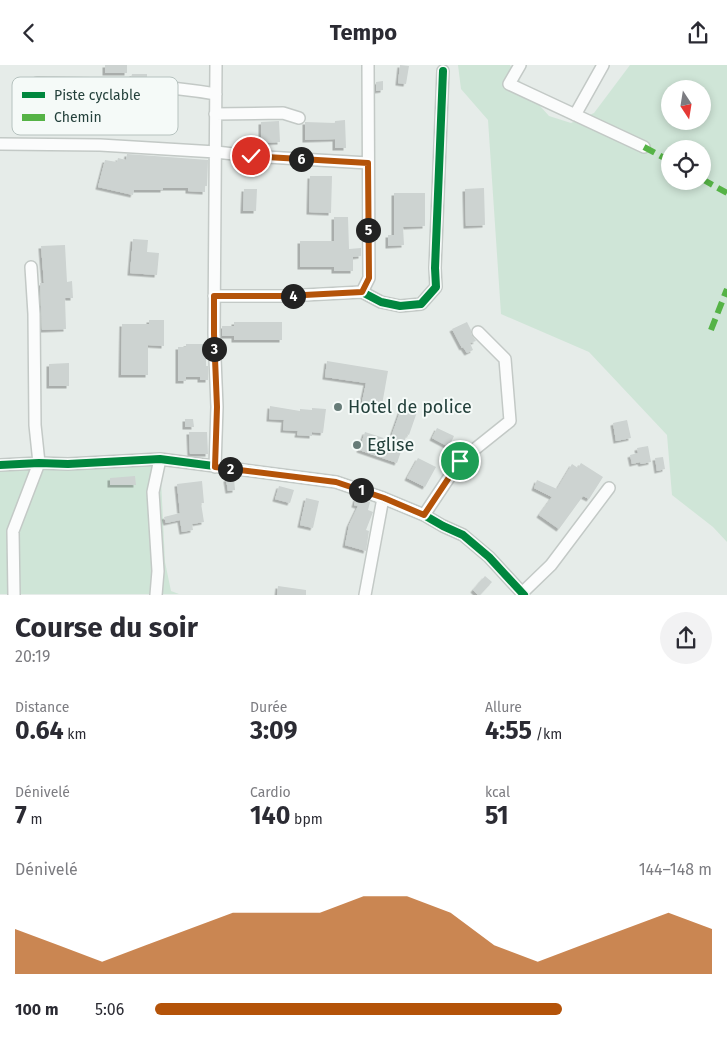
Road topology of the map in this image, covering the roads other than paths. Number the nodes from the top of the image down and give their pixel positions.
1 (216, 65) edge
2 (368, 65) edge
3 (520, 65) edge
4 (603, 65) edge
5 (443, 71) dead end
6 (178, 88) edge
7 (216, 94) junction
8 (215, 114) junction
9 (575, 115) junction
10 (299, 118) dead end
11 (0, 144) edge
12 (644, 147) dead end
13 (216, 152) junction
14 (368, 163) junction
15 (31, 267) dead end
16 (362, 292) junction
17 (214, 296) junction
18 (478, 332) dead end
19 (160, 459) junction
20 (38, 463) junction
21 (0, 465) edge
22 (215, 467) junction
23 (609, 488) dead end
24 (384, 498) junction
25 (424, 515) junction
26 (523, 594) edge
27 (14, 595) edge
28 (156, 595) edge
29 (365, 595) edge

1 - 7 street
2 - 14 street
3 - 9 street
4 - 9 street
5 - 16 street
6 - 7 street
7 - 8 street
8 - 10 street
8 - 13 street
9 - 12 street
11 - 13 street
13 - 14 street
13 - 17 street
14 - 16 street
15 - 20 street
16 - 17 street
17 - 22 street
18 - 25 street
19 - 20 street
19 - 22 street
19 - 28 street
20 - 21 street
20 - 27 street
22 - 24 street
23 - 26 street
24 - 25 street
24 - 29 street
25 - 26 street

